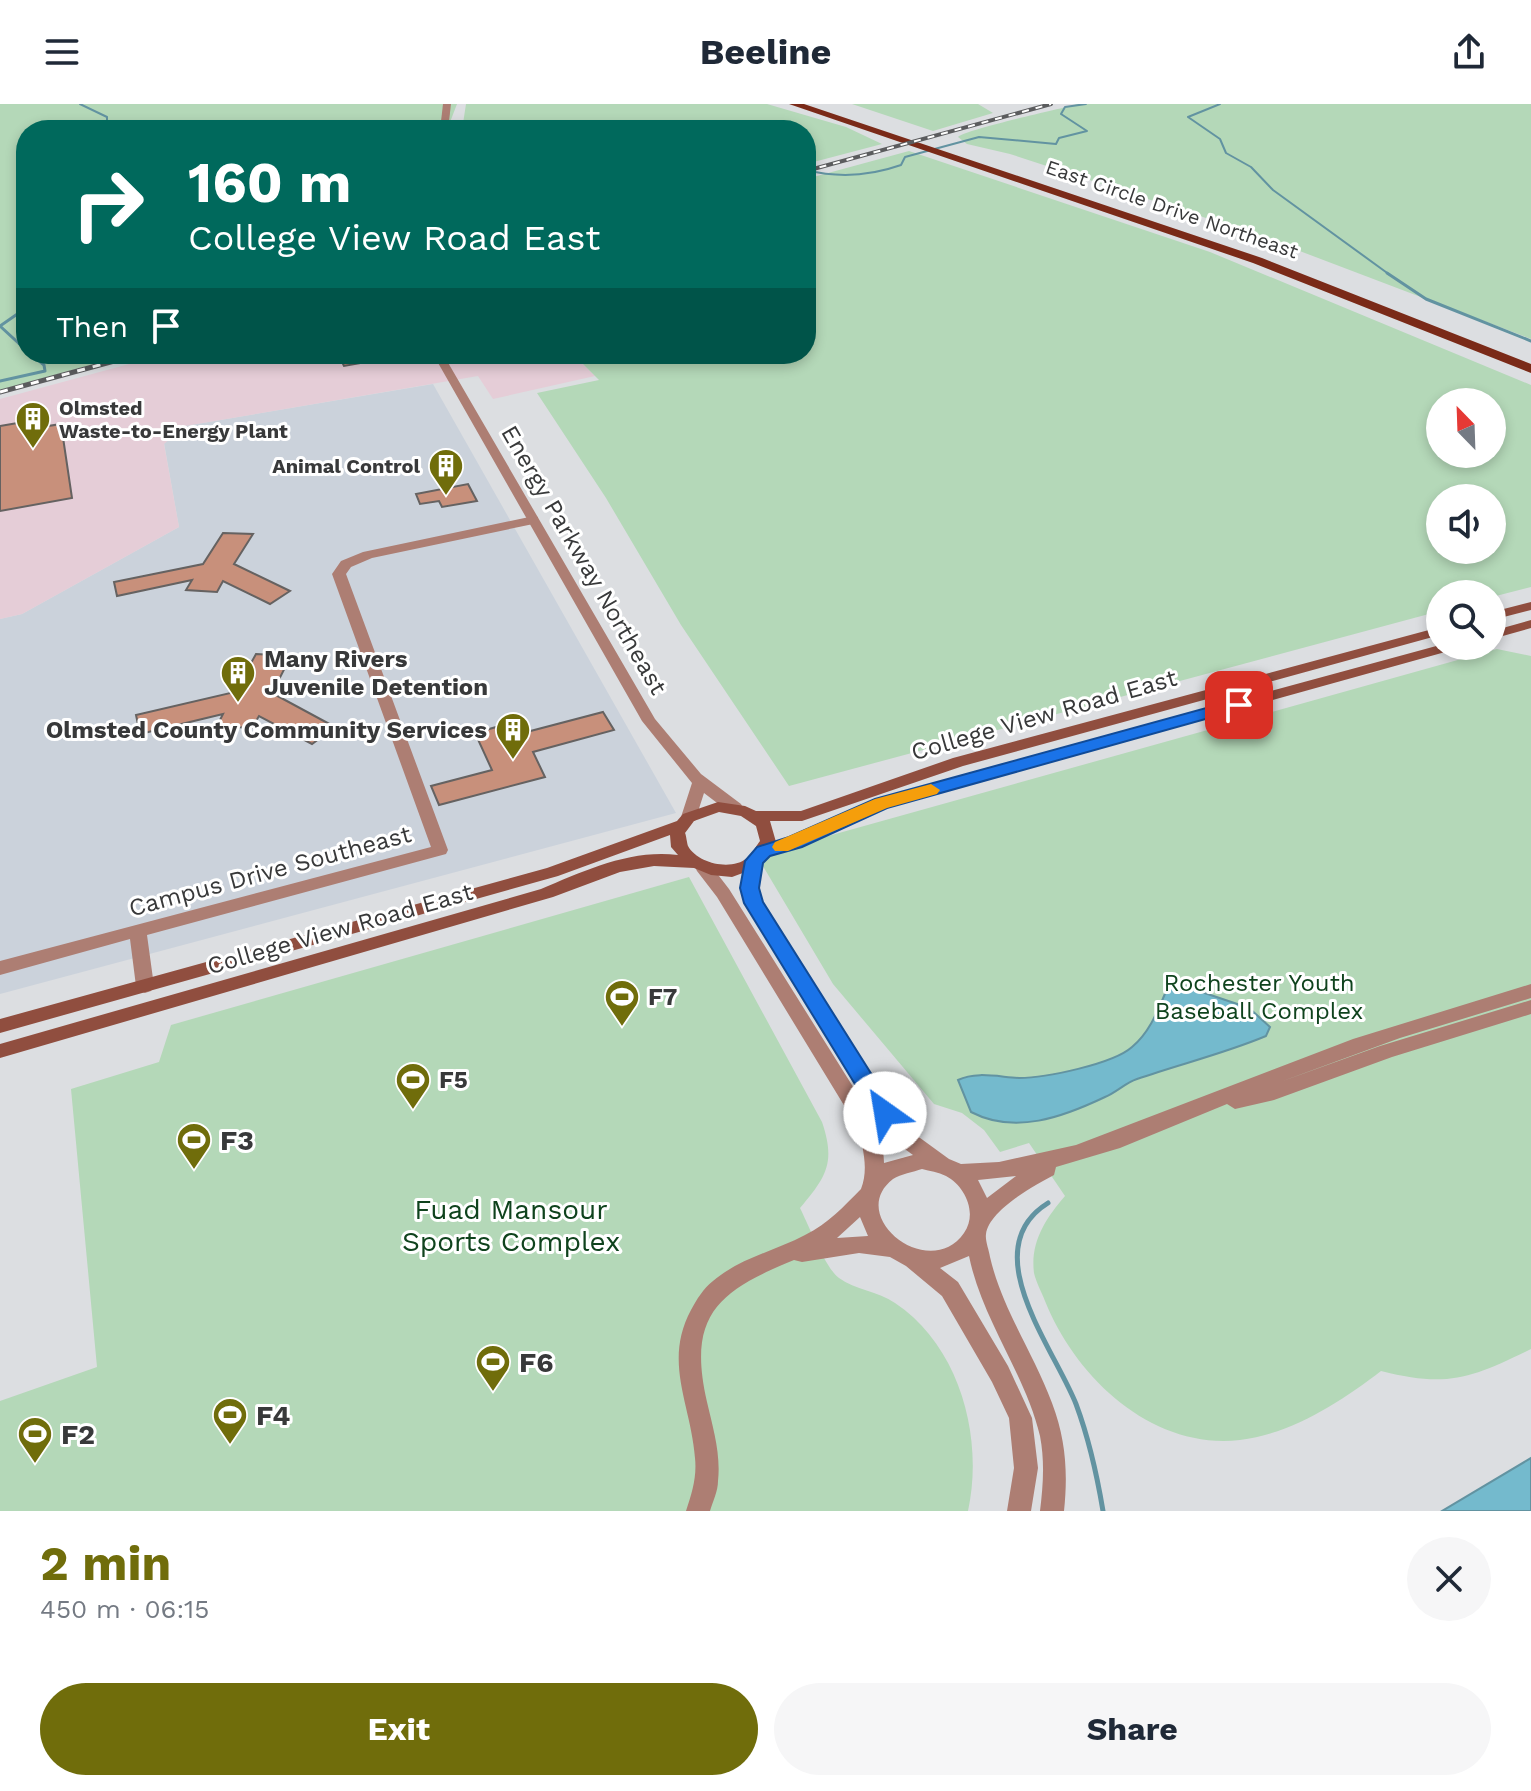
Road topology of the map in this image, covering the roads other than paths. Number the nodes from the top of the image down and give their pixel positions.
1 (794, 104) edge
2 (822, 104) edge
3 (1531, 356) edge
4 (444, 364) edge
5 (1531, 369) edge
6 (534, 520) junction
7 (1531, 606) edge
8 (1506, 612) edge
9 (1531, 624) edge
10 (1506, 631) edge
11 (1426, 635) edge
12 (1426, 653) edge
13 (700, 782) junction
14 (735, 808) junction
15 (754, 816) junction
16 (685, 821) junction
17 (759, 856) junction
18 (697, 865) junction
19 (138, 931) junction
20 (0, 968) edge
21 (145, 986) junction
22 (1531, 991) edge
23 (1531, 1007) edge
24 (0, 1026) edge
25 (0, 1051) edge
26 (1202, 1109) junction
27 (1075, 1155) junction
28 (950, 1168) junction
29 (871, 1189) junction
30 (978, 1229) junction
31 (900, 1253) junction
32 (757, 1264) junction
33 (698, 1511) edge
34 (1019, 1511) edge
35 (1052, 1511) edge

1 - 5 main road, East Circle Drive Northeast
2 - 3 main road, East Circle Drive Northeast
4 - 6 street, Energy Parkway Northeast
6 - 13 street, Energy Parkway Northeast
6 - 19 street, Campus Drive Southeast
7 - 8 main road
9 - 10 main road
11 - 15 main road, College View Road East
12 - 17 main road, College View Road East
13 - 14 street, Energy Parkway Northeast
13 - 16 street
14 - 15 main road
14 - 16 main road
15 - 17 main road
16 - 18 main road
16 - 21 main road, College View Road East
17 - 18 main road
17 - 28 street
18 - 25 main road, College View Road East
18 - 29 street
19 - 20 street, Campus Drive Southeast
19 - 21 street
21 - 24 main road, College View Road East
22 - 26 street
23 - 26 street
26 - 27 street
27 - 28 street
27 - 30 street
28 - 29 street
28 - 30 street
29 - 31 street
29 - 32 street
30 - 31 street
30 - 35 street
31 - 32 street
31 - 34 street
32 - 33 street

